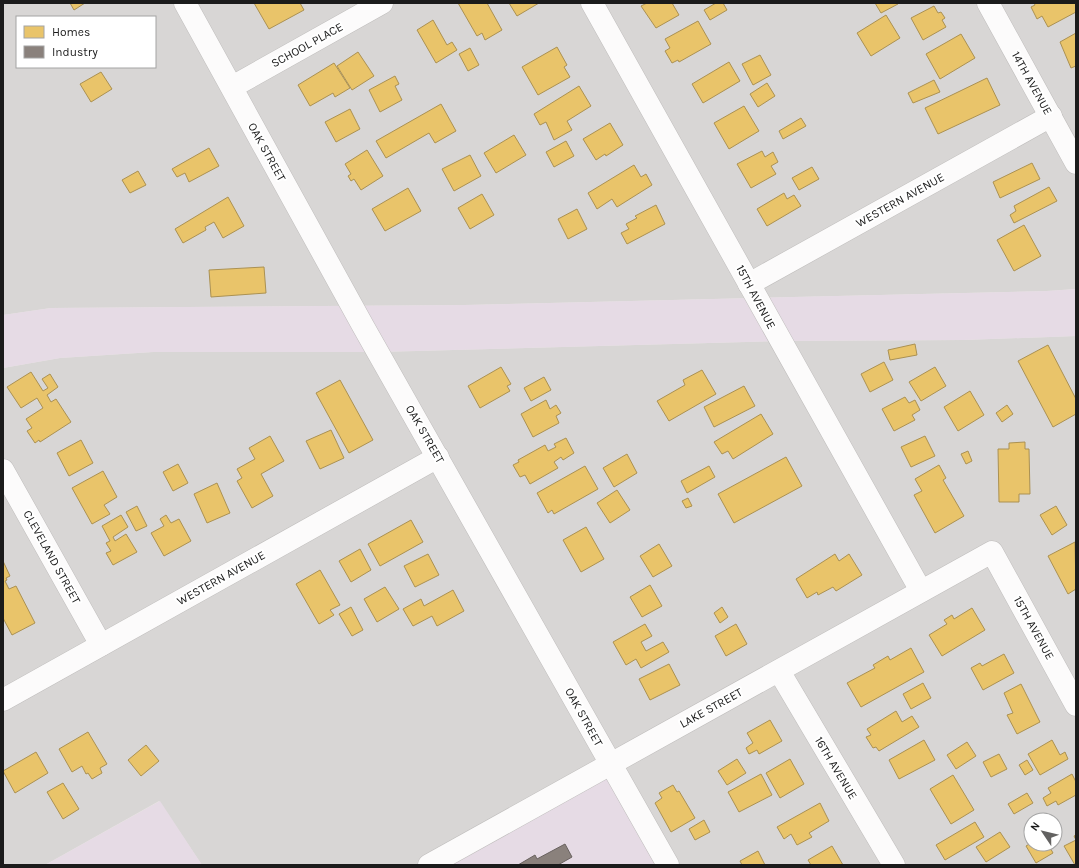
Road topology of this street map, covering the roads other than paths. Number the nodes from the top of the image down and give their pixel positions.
1 (185, 3) edge
2 (382, 3) edge
3 (592, 3) edge
4 (988, 3) edge
5 (232, 87) junction
6 (1051, 116) junction
7 (1076, 163) edge
8 (749, 284) junction
9 (438, 457) junction
10 (3, 470) edge
11 (992, 552) joint
12 (921, 591) junction
13 (101, 645) junction
14 (779, 670) junction
15 (3, 700) edge
16 (1076, 705) edge
17 (610, 764) junction
18 (429, 865) edge
19 (668, 865) edge
20 (894, 865) edge

1 - 5 street, OAK STREET
2 - 5 street, SCHOOL PLACE
3 - 8 street, 15TH AVENUE
4 - 6 street, 14TH AVENUE
5 - 9 street, OAK STREET
6 - 7 street, 14TH AVENUE
6 - 8 street, WESTERN AVENUE
8 - 12 street, 15TH AVENUE
9 - 13 street, WESTERN AVENUE
9 - 17 street, OAK STREET
10 - 13 street, CLEVELAND STREET
11 - 12 street, LAKE STREET
11 - 16 street, 15TH AVENUE
12 - 14 street, LAKE STREET
13 - 15 street, WESTERN AVENUE
14 - 17 street, LAKE STREET
14 - 20 street, 16TH AVENUE
17 - 18 street, LAKE STREET
17 - 19 street, OAK STREET

